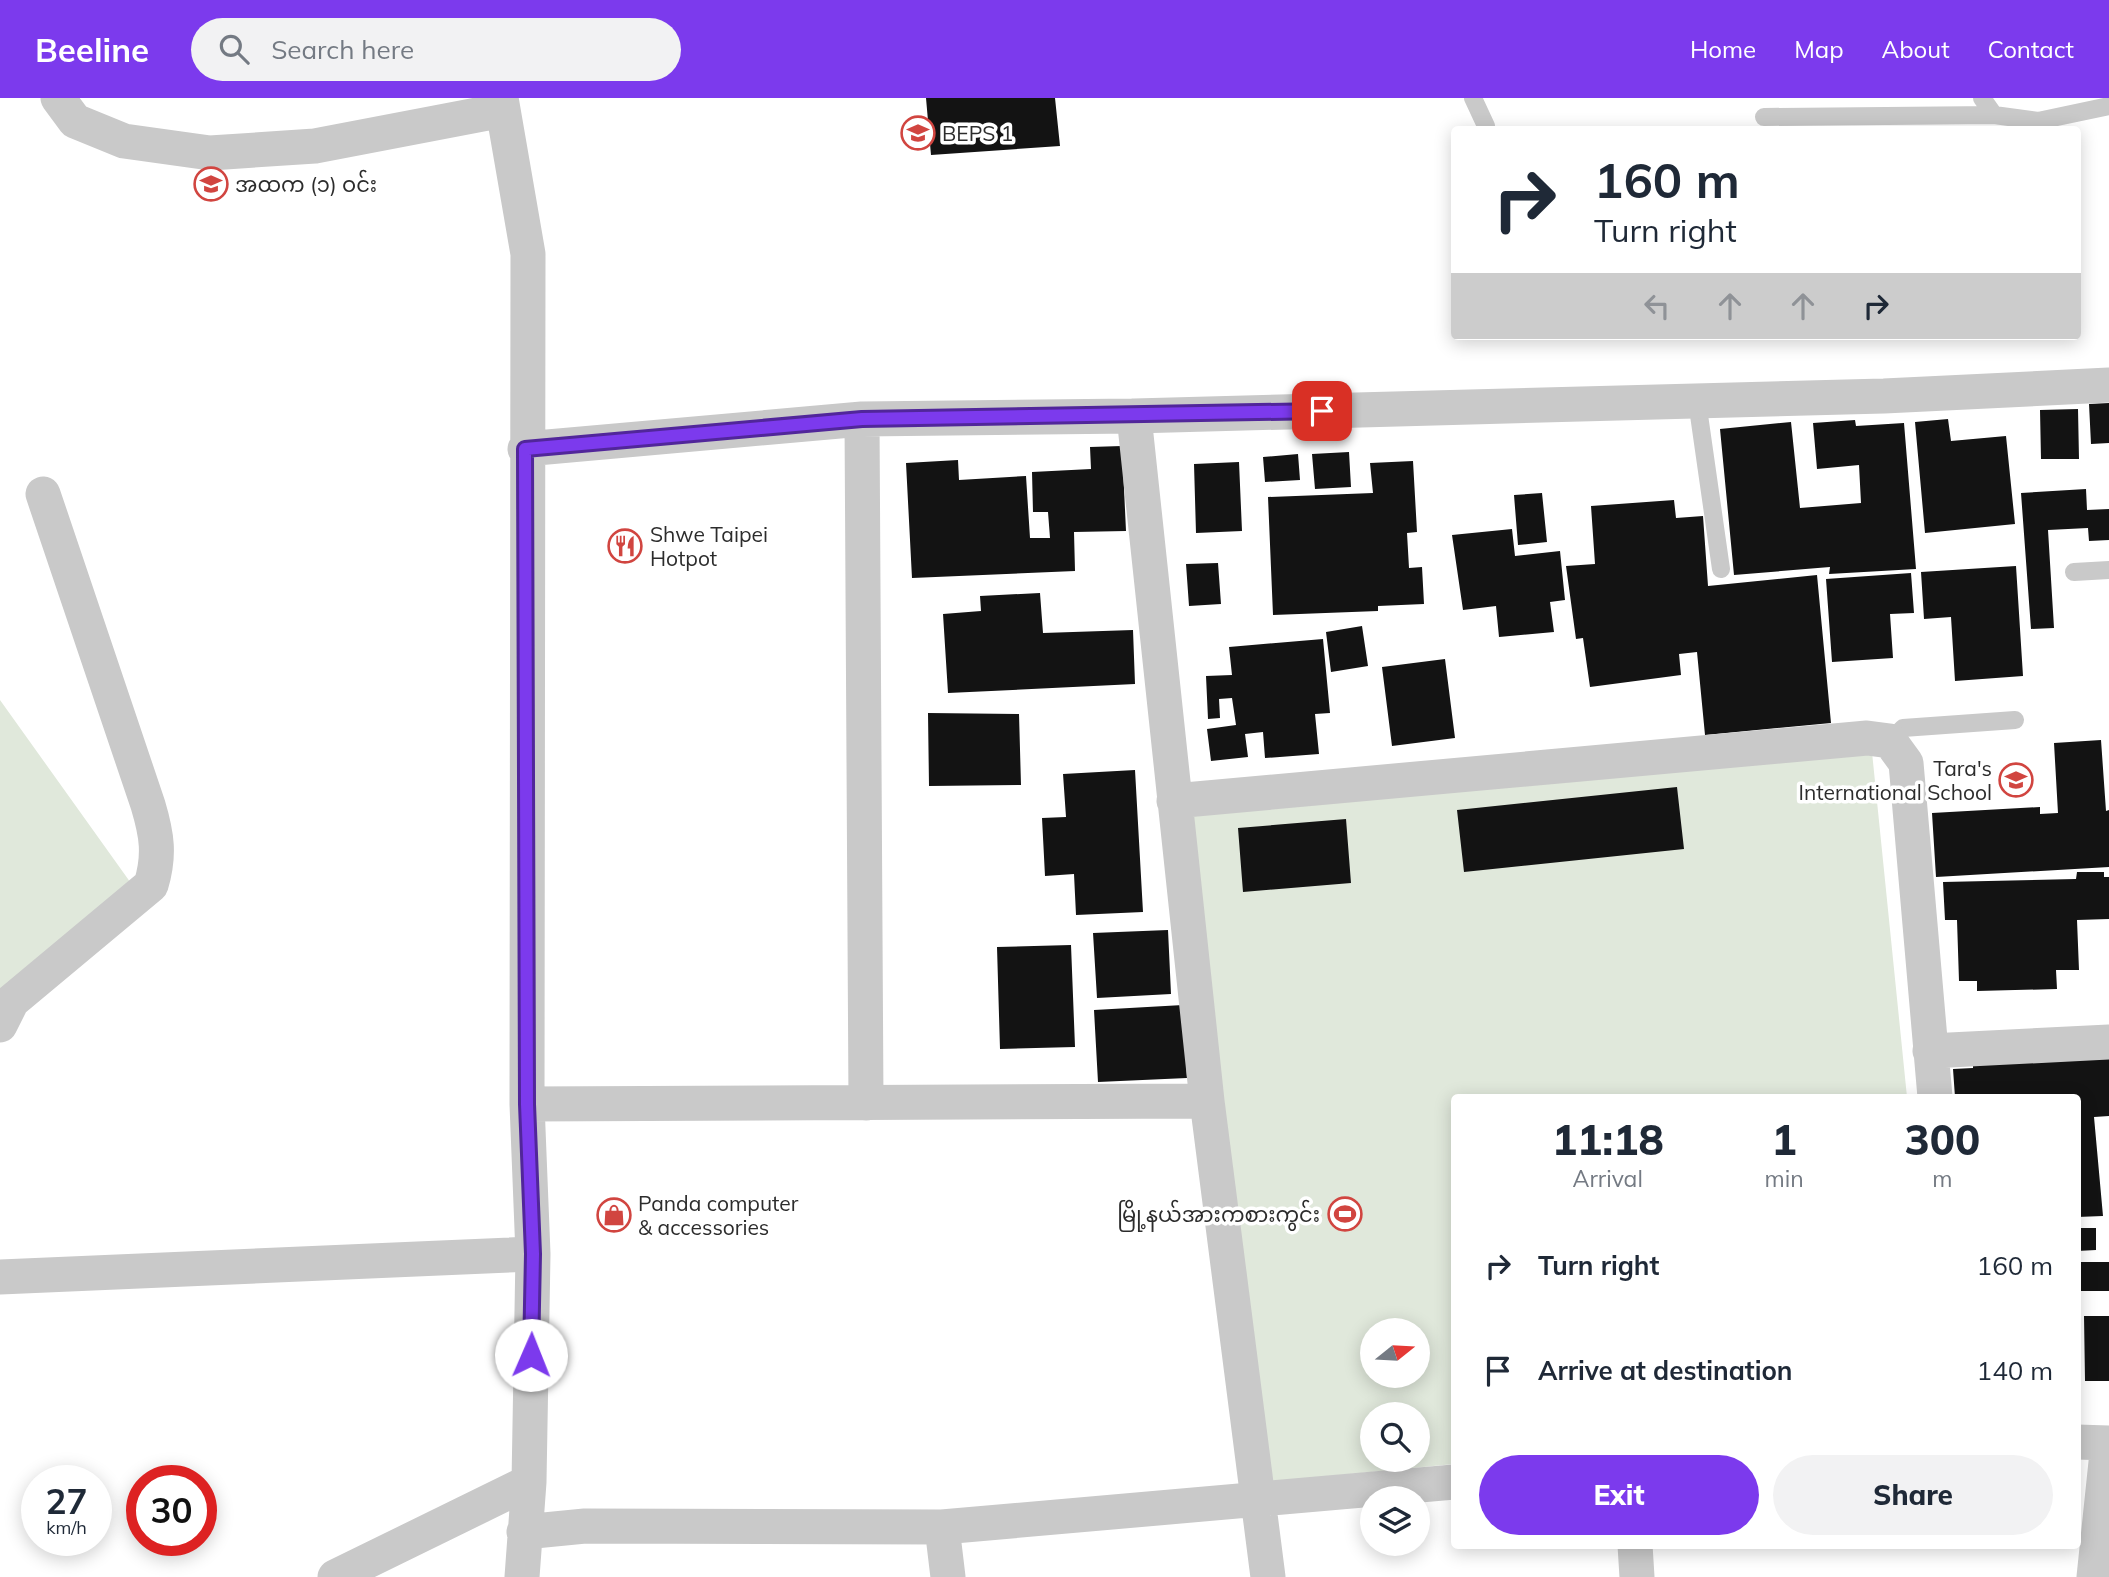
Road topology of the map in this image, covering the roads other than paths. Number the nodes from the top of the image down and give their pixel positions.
1 (58, 98) edge
2 (1473, 98) edge
3 (1982, 98) edge
4 (502, 104) edge
5 (2109, 106) edge
6 (1994, 115) junction
7 (1764, 117) dead end
8 (1486, 126) dead end
9 (2109, 385) edge
10 (1697, 401) junction
11 (1134, 416) junction
12 (862, 419) junction
13 (525, 449) junction
14 (43, 494) dead end
15 (1721, 569) dead end
16 (2109, 570) edge
17 (2074, 572) dead end
18 (2015, 720) dead end
19 (1890, 741) junction
20 (1174, 801) junction
21 (0, 1025) edge
22 (2109, 1042) edge
23 (1930, 1051) junction
24 (1935, 1094) edge
25 (1207, 1101) junction
26 (866, 1103) junction
27 (527, 1104) junction
28 (533, 1254) junction
29 (0, 1277) edge
30 (2081, 1442) edge
31 (2109, 1443) edge
32 (529, 1482) junction
33 (1451, 1482) edge
34 (1259, 1497) junction
35 (942, 1527) junction
36 (524, 1532) junction
37 (1635, 1549) edge
38 (335, 1577) edge
39 (522, 1577) edge
40 (948, 1577) edge
41 (1268, 1577) edge
42 (1637, 1577) edge
43 (2094, 1577) edge

1 - 4 street
2 - 8 lane
3 - 6 lane
4 - 13 street
5 - 6 lane
6 - 7 lane
9 - 10 street
10 - 11 street
10 - 15 lane
11 - 12 street
11 - 20 street
12 - 13 street
12 - 26 street
13 - 27 street
14 - 21 street
16 - 17 lane
18 - 19 lane
19 - 20 street
19 - 23 street
20 - 25 street
22 - 23 street
23 - 24 street
25 - 26 street
25 - 34 street
26 - 27 street
27 - 28 street
28 - 29 street
28 - 32 street
30 - 31 street
31 - 43 street
32 - 36 street
32 - 38 street
33 - 34 street
34 - 35 street
34 - 41 street
35 - 36 street
35 - 40 street
36 - 39 street
37 - 42 street

